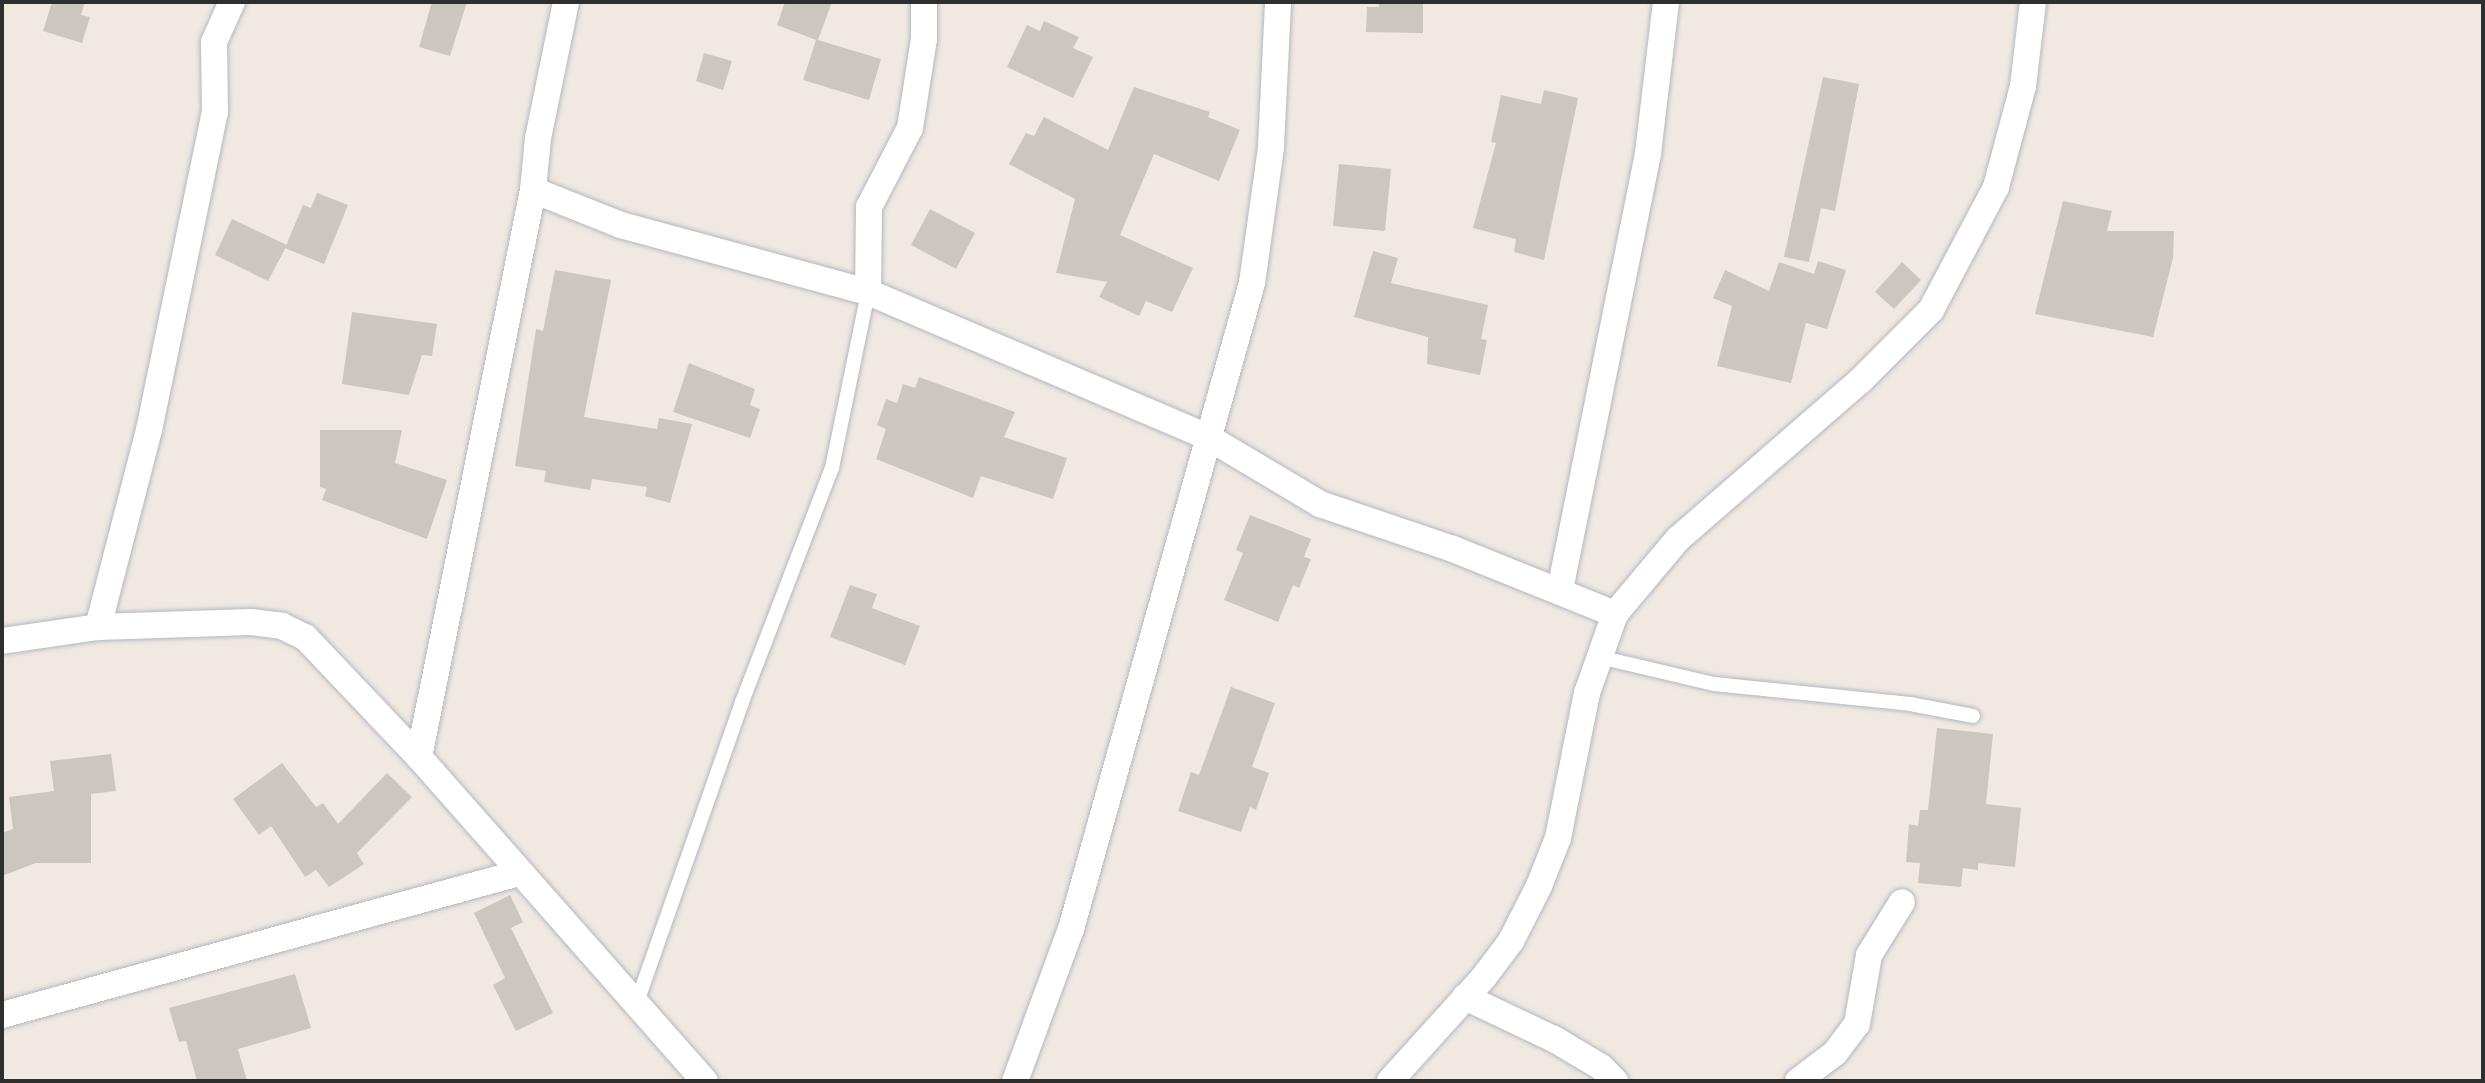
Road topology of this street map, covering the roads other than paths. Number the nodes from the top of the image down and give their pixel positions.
1 (232, 2) edge
2 (566, 2) edge
3 (924, 2) edge
4 (1279, 2) edge
5 (1666, 2) edge
6 (2033, 2) edge
7 (533, 190) junction
8 (868, 292) junction
9 (1206, 436) junction
10 (1560, 590) junction
11 (1615, 614) junction
12 (98, 627) junction
13 (2, 641) edge
14 (1599, 657) junction
15 (1973, 716) dead end
16 (419, 757) junction
17 (519, 873) junction
18 (1902, 902) dead end
19 (1465, 997) junction
20 (636, 1006) junction
21 (2, 1015) edge
22 (705, 1081) edge
23 (1015, 1081) edge
24 (1390, 1081) edge
25 (1615, 1081) edge
26 (1798, 1081) edge

1 - 12 street
2 - 7 street
3 - 8 street
4 - 9 street
5 - 10 street
6 - 11 street
7 - 8 street
7 - 16 street
8 - 9 street
8 - 20 lane
9 - 10 street
9 - 23 street
10 - 11 street
11 - 14 street
12 - 13 street
12 - 16 street
14 - 15 lane
14 - 19 street
16 - 17 street
17 - 20 street
17 - 21 street
18 - 26 street
19 - 24 street
19 - 25 street
20 - 22 street

